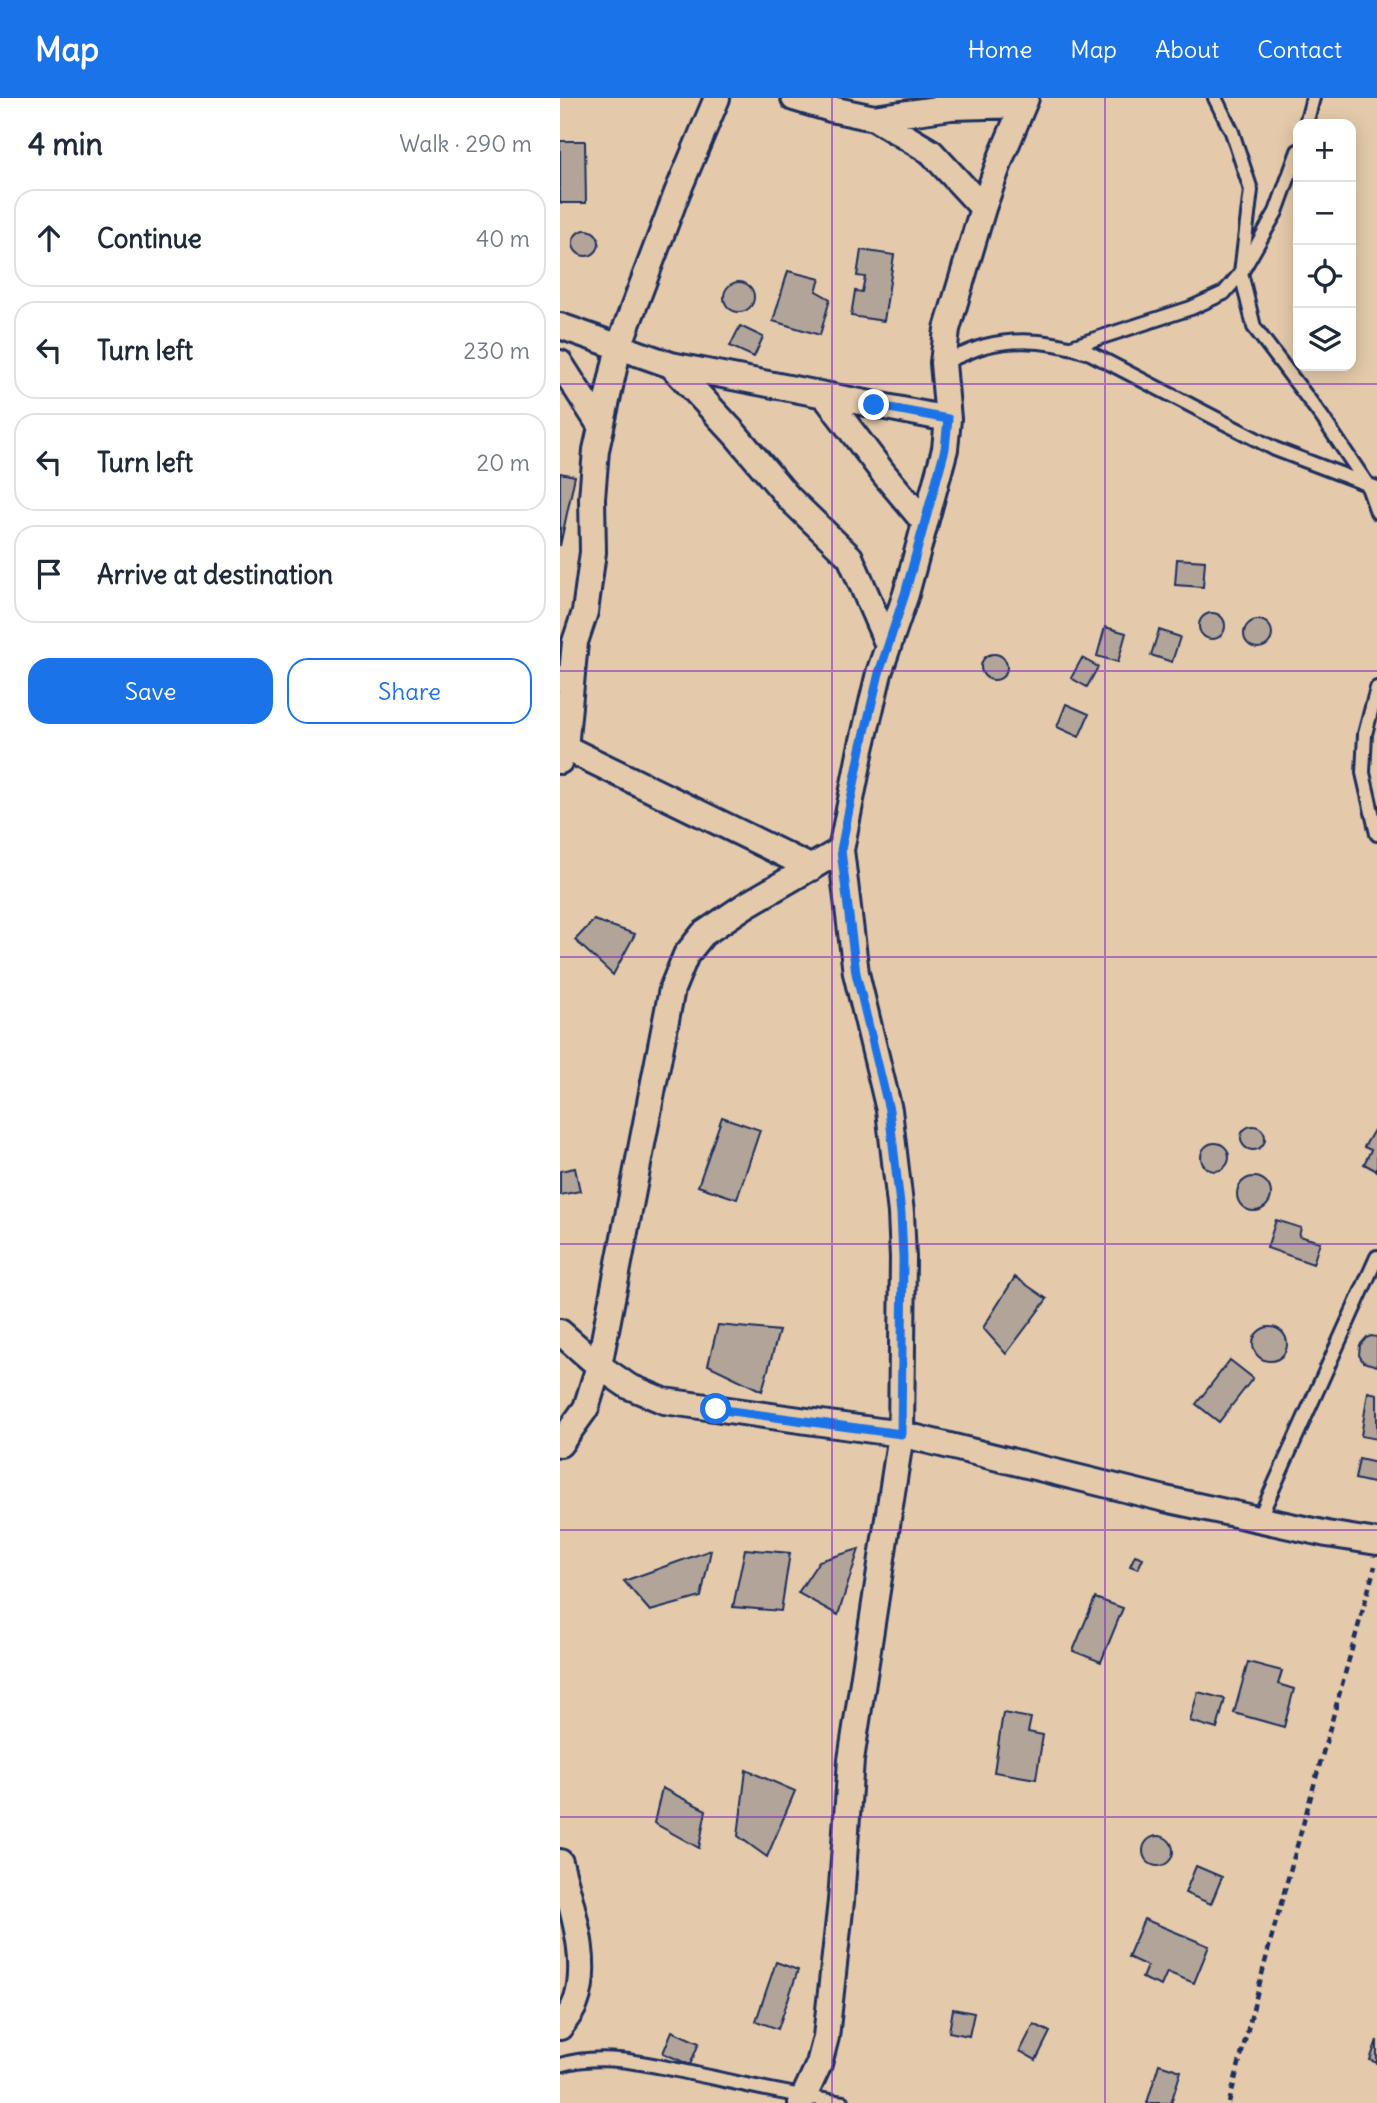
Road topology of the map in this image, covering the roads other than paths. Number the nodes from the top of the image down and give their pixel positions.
1 (717, 98) edge
2 (793, 98) edge
3 (1215, 98) edge
4 (1313, 98) edge
5 (1025, 101) edge
6 (874, 118) junction
7 (1307, 119) edge
8 (1293, 165) edge
9 (983, 208) junction
10 (1241, 273) junction
11 (560, 326) edge
12 (619, 346) junction
13 (1071, 347) junction
14 (560, 363) edge
15 (943, 363) junction
16 (671, 365) junction
17 (824, 395) junction
18 (948, 419) junction
19 (601, 427) junction
20 (1372, 486) edge
21 (1377, 512) edge
22 (925, 523) junction
23 (888, 645) junction
24 (1377, 688) edge
25 (562, 751) edge
26 (1377, 834) edge
27 (841, 850) junction
28 (811, 868) junction
29 (1377, 1257) edge
30 (560, 1332) edge
31 (599, 1366) junction
32 (901, 1434) junction
33 (560, 1444) edge
34 (1259, 1520) junction
35 (1377, 1542) edge
36 (560, 1862) edge
37 (560, 2027) edge
38 (560, 2066) edge
39 (802, 2100) edge
40 (843, 2103) edge

1 - 12 street
2 - 6 street
3 - 10 lane
4 - 7 lane
5 - 6 street
5 - 9 street
6 - 9 street
8 - 10 lane
9 - 15 street
10 - 13 lane
10 - 20 lane
11 - 12 street
12 - 16 street
12 - 19 street
13 - 15 lane
13 - 20 lane
14 - 19 street
15 - 18 street
16 - 17 street
16 - 23 street
17 - 18 street
17 - 22 street
18 - 22 street
19 - 25 street
20 - 21 lane
22 - 23 street
23 - 27 street
24 - 26 lane
25 - 28 street
27 - 28 street
27 - 32 street
28 - 31 street
29 - 34 lane
30 - 31 street
31 - 32 street
31 - 33 street
32 - 34 street
32 - 39 street
34 - 35 street
36 - 37 street
38 - 39 lane
39 - 40 lane

